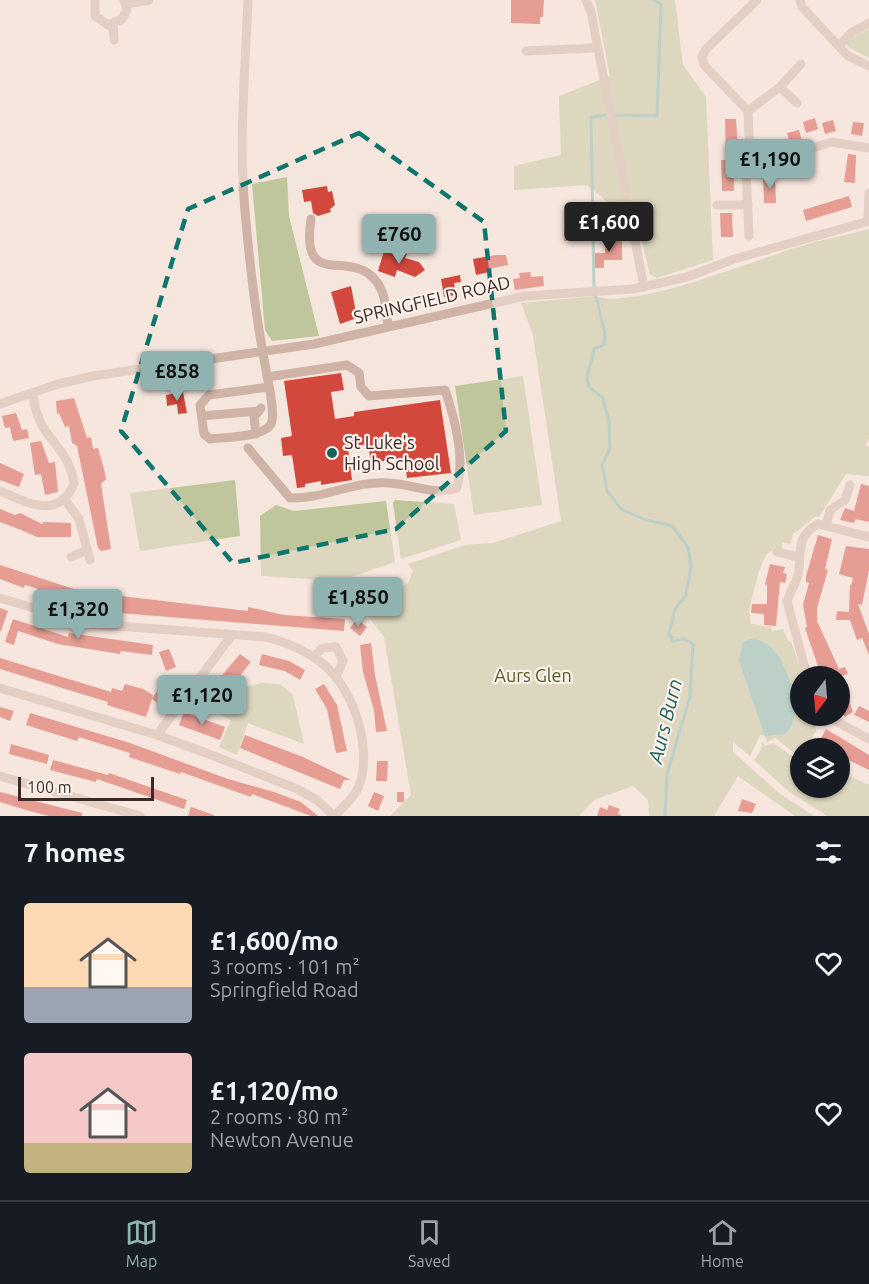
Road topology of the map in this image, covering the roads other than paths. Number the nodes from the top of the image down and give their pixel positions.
1 (95, 0) edge
2 (149, 0) edge
3 (248, 0) edge
4 (586, 0) edge
5 (757, 0) edge
6 (800, 0) edge
7 (125, 2) edge
8 (869, 23) edge
9 (113, 24) junction
10 (114, 40) dead end
11 (840, 45) junction
12 (596, 48) junction
13 (526, 51) dead end
14 (801, 64) dead end
15 (869, 66) edge
16 (780, 87) junction
17 (797, 103) dead end
18 (747, 111) junction
19 (869, 148) edge
20 (750, 160) junction
21 (869, 193) edge
22 (748, 205) junction
23 (717, 206) dead end
24 (311, 219) dead end
25 (869, 221) edge
26 (749, 236) dead end
27 (644, 287) junction
28 (388, 326) junction
29 (262, 351) junction
30 (267, 376) junction
31 (268, 387) junction
32 (32, 393) junction
33 (270, 402) junction
34 (0, 405) edge
35 (259, 411) junction
36 (202, 416) junction
37 (256, 434) junction
38 (248, 448) dead end
39 (850, 485) dead end
40 (0, 491) edge
41 (65, 500) junction
42 (826, 525) junction
43 (869, 537) edge
44 (87, 550) junction
45 (777, 552) dead end
46 (71, 557) dead end
47 (798, 557) junction
48 (90, 560) dead end
49 (0, 598) edge
50 (231, 635) junction
51 (314, 657) junction
52 (804, 666) edge
53 (336, 677) junction
54 (0, 687) edge
55 (845, 726) edge
56 (157, 735) junction
57 (869, 739) edge
58 (0, 776) edge
59 (140, 816) edge
60 (334, 816) edge

1 - 9 street
2 - 7 street
3 - 29 street
4 - 12 street
5 - 18 street
6 - 11 street
7 - 9 street
8 - 11 street
9 - 10 street
11 - 15 street
12 - 13 street
12 - 27 street
14 - 16 street
16 - 17 street
16 - 18 street
18 - 20 street
19 - 20 street
20 - 22 street
21 - 25 street
22 - 23 street
22 - 26 street
24 - 28 street
25 - 27 street, SPRINGFIELD ROAD
27 - 28 street, SPRINGFIELD ROAD
28 - 29 street, SPRINGFIELD ROAD
29 - 30 street
29 - 32 street, SPRINGFIELD ROAD
30 - 31 street
30 - 38 street
31 - 33 street
31 - 36 street
32 - 34 street, SPRINGFIELD ROAD
32 - 41 street
33 - 35 street
33 - 37 street
35 - 36 street
35 - 37 street
36 - 37 street
39 - 42 street
40 - 41 street
41 - 44 street
42 - 43 street
42 - 47 street
44 - 46 street
44 - 48 street
45 - 47 street
47 - 52 street
49 - 50 street
50 - 51 street
50 - 56 street
51 - 53 street
51 - 53 street
53 - 60 street
54 - 56 street
55 - 57 street
56 - 60 street
58 - 59 street

